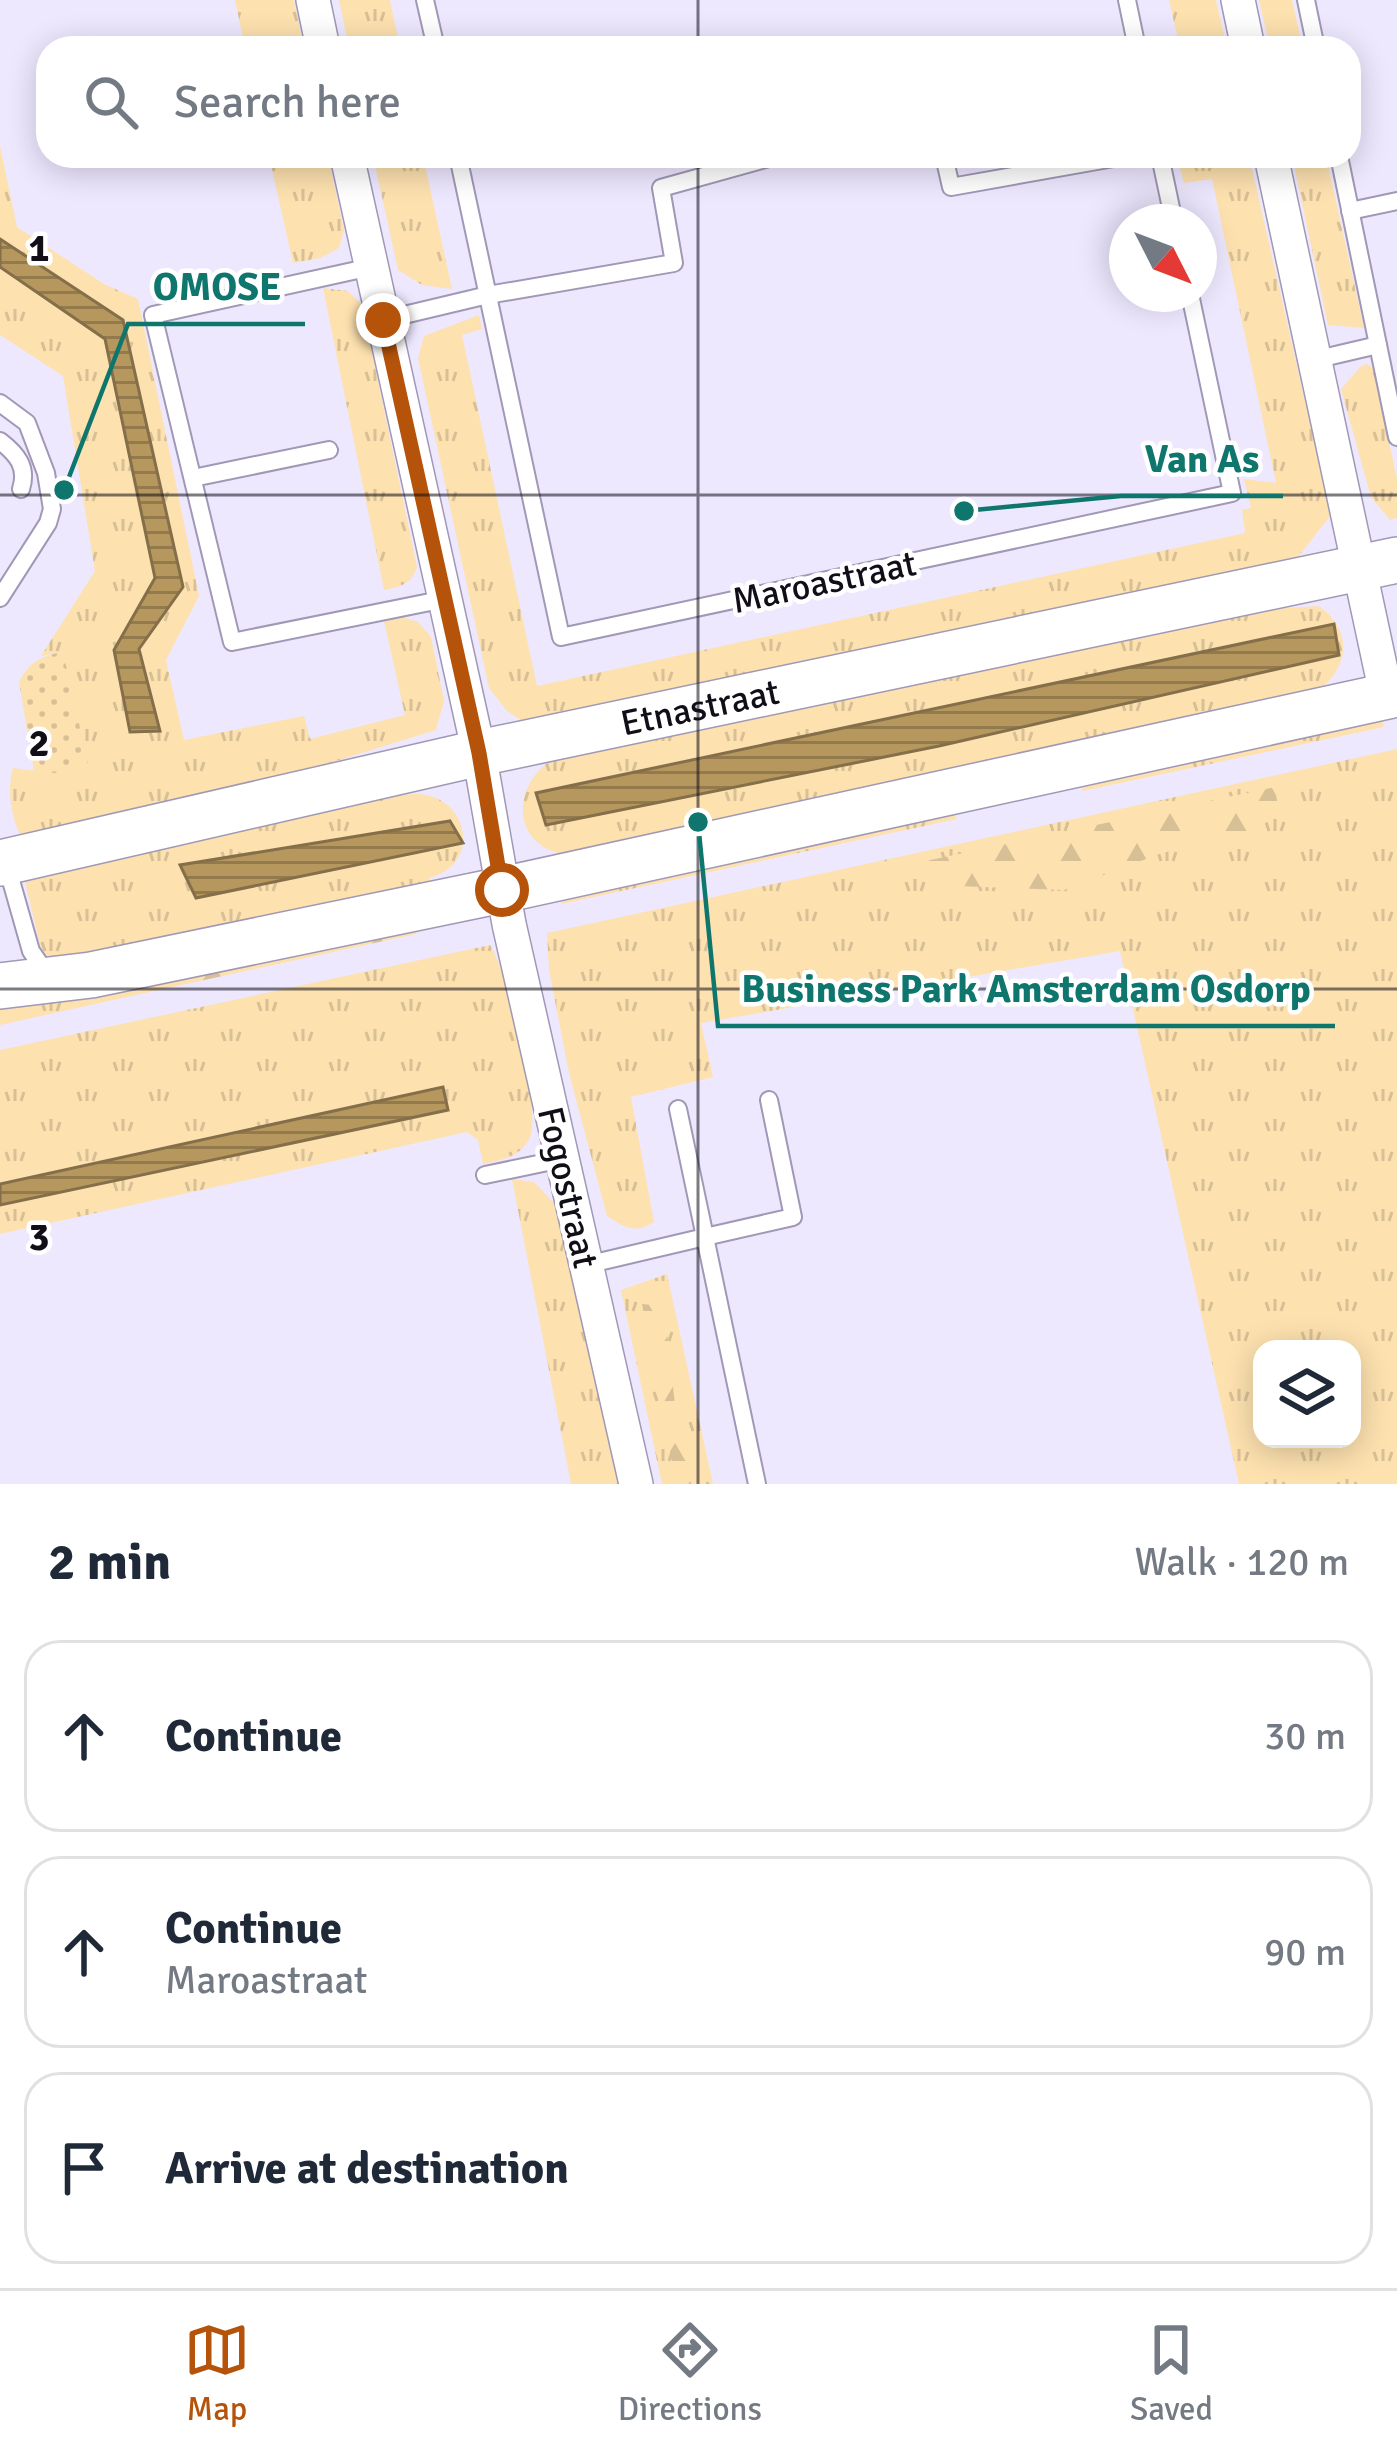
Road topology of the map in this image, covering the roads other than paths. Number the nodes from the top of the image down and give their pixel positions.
1 (313, 0) edge
2 (425, 0) edge
3 (1127, 0) edge
4 (1238, 0) edge
5 (1306, 0) edge
6 (320, 36) edge
7 (433, 36) edge
8 (1134, 36) edge
9 (1246, 36) edge
10 (1314, 36) edge
11 (350, 168) edge
12 (461, 168) edge
13 (733, 168) edge
14 (947, 168) edge
15 (1060, 168) edge
16 (1163, 168) edge
17 (1274, 168) edge
18 (1341, 168) edge
19 (1397, 201) edge
20 (1170, 204) edge
21 (1350, 211) junction
22 (371, 267) junction
23 (488, 295) junction
24 (1194, 312) edge
25 (383, 320) junction
26 (1378, 345) junction
27 (1314, 361) junction
28 (1391, 379) edge
29 (0, 403) edge
30 (1397, 436) edge
31 (0, 441) edge
32 (328, 450) dead end
33 (193, 478) junction
34 (21, 489) dead end
35 (1378, 564) edge
36 (0, 598) edge
37 (445, 599) junction
38 (1392, 696) edge
39 (479, 753) junction
40 (2, 855) edge
41 (502, 890) junction
42 (56, 981) junction
43 (0, 986) edge
44 (769, 1100) dead end
45 (678, 1109) dead end
46 (562, 1159) junction
47 (485, 1175) dead end
48 (705, 1237) junction
49 (586, 1265) junction
50 (637, 1484) edge
51 (757, 1484) edge

1 - 6 street
2 - 7 lane
3 - 8 lane
4 - 9 street
5 - 10 lane
11 - 22 street
12 - 23 lane, Maroastraat
13 - 23 lane
14 - 15 lane
16 - 20 lane
17 - 27 street
18 - 21 lane
19 - 21 lane
21 - 26 lane
22 - 25 street
22 - 33 lane
23 - 24 lane, Maroastraat
23 - 25 lane
25 - 37 street
26 - 27 lane
26 - 28 lane
27 - 35 street
28 - 30 lane
29 - 36 lane
31 - 34 lane
32 - 33 lane
33 - 37 lane
35 - 38 street
35 - 39 street, Etnastraat
37 - 39 street
38 - 41 street
39 - 40 street, Etnastraat
39 - 41 street, Fogostraat
40 - 42 lane, Etnastraat
41 - 42 street
41 - 46 street, Fogostraat
42 - 43 street
44 - 48 lane
45 - 48 lane
46 - 47 lane
46 - 49 street, Fogostraat
48 - 49 lane
48 - 51 lane
49 - 50 street, Fogostraat

